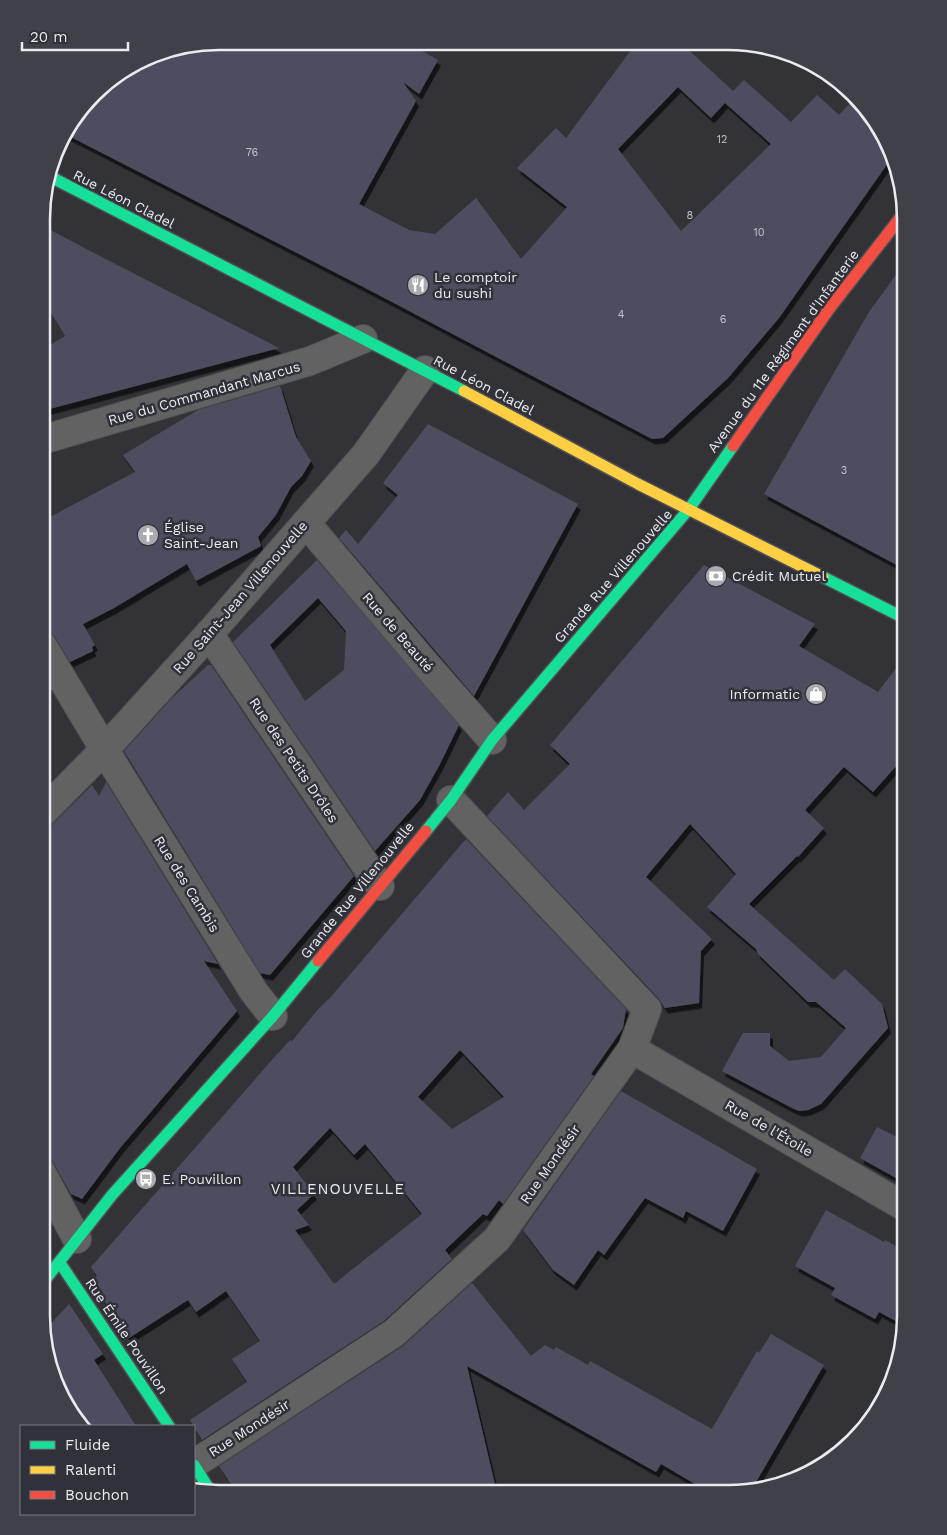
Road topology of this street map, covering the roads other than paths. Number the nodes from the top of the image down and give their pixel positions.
1 (55, 179) edge
2 (897, 221) edge
3 (363, 339) junction
4 (425, 370) junction
5 (50, 438) edge
6 (689, 510) junction
7 (306, 523) junction
8 (897, 615) edge
9 (209, 634) junction
10 (50, 659) edge
11 (492, 740) junction
12 (104, 750) junction
13 (451, 800) junction
14 (50, 805) edge
15 (380, 886) junction
16 (273, 1016) junction
17 (632, 1049) junction
18 (50, 1187) edge
19 (897, 1202) edge
20 (77, 1239) junction
21 (60, 1263) junction
22 (50, 1274) edge
23 (167, 1425) edge
24 (195, 1463) edge
25 (195, 1466) edge
26 (206, 1484) edge

1 - 3 main road, Rue Léon Cladel
2 - 6 main road, Avenue du 11e Régiment d'Infanterie
3 - 4 main road, Rue Léon Cladel
3 - 5 street, Rue du Commandant Marcus
4 - 6 main road, Rue Léon Cladel
4 - 7 street, Rue Saint-Jean Villenouvelle
6 - 8 main road, Rue Léon Cladel
6 - 11 main road, Grande Rue Villenouvelle
7 - 9 street, Rue Saint-Jean Villenouvelle
7 - 11 street, Rue de Beauté
9 - 12 street, Rue Saint-Jean Villenouvelle
9 - 15 street, Rue des Petits Drôles
10 - 12 street, Rue des Cambis
11 - 13 main road, Grande Rue Villenouvelle
12 - 14 street, Rue Saint-Jean Villenouvelle
12 - 16 street, Rue des Cambis
13 - 15 main road, Grande Rue Villenouvelle
13 - 17 street, Rue Mondésir
15 - 16 main road, Grande Rue Villenouvelle
16 - 20 main road, Grande Rue Villenouvelle
17 - 19 street, Rue de l'Étoile
17 - 24 street, Rue Mondésir
18 - 20 street
20 - 21 main road, Grande Rue Villenouvelle
21 - 22 main road, Grande Rue Villenouvelle
21 - 23 main road, Rue Émile Pouvillon
25 - 26 main road

